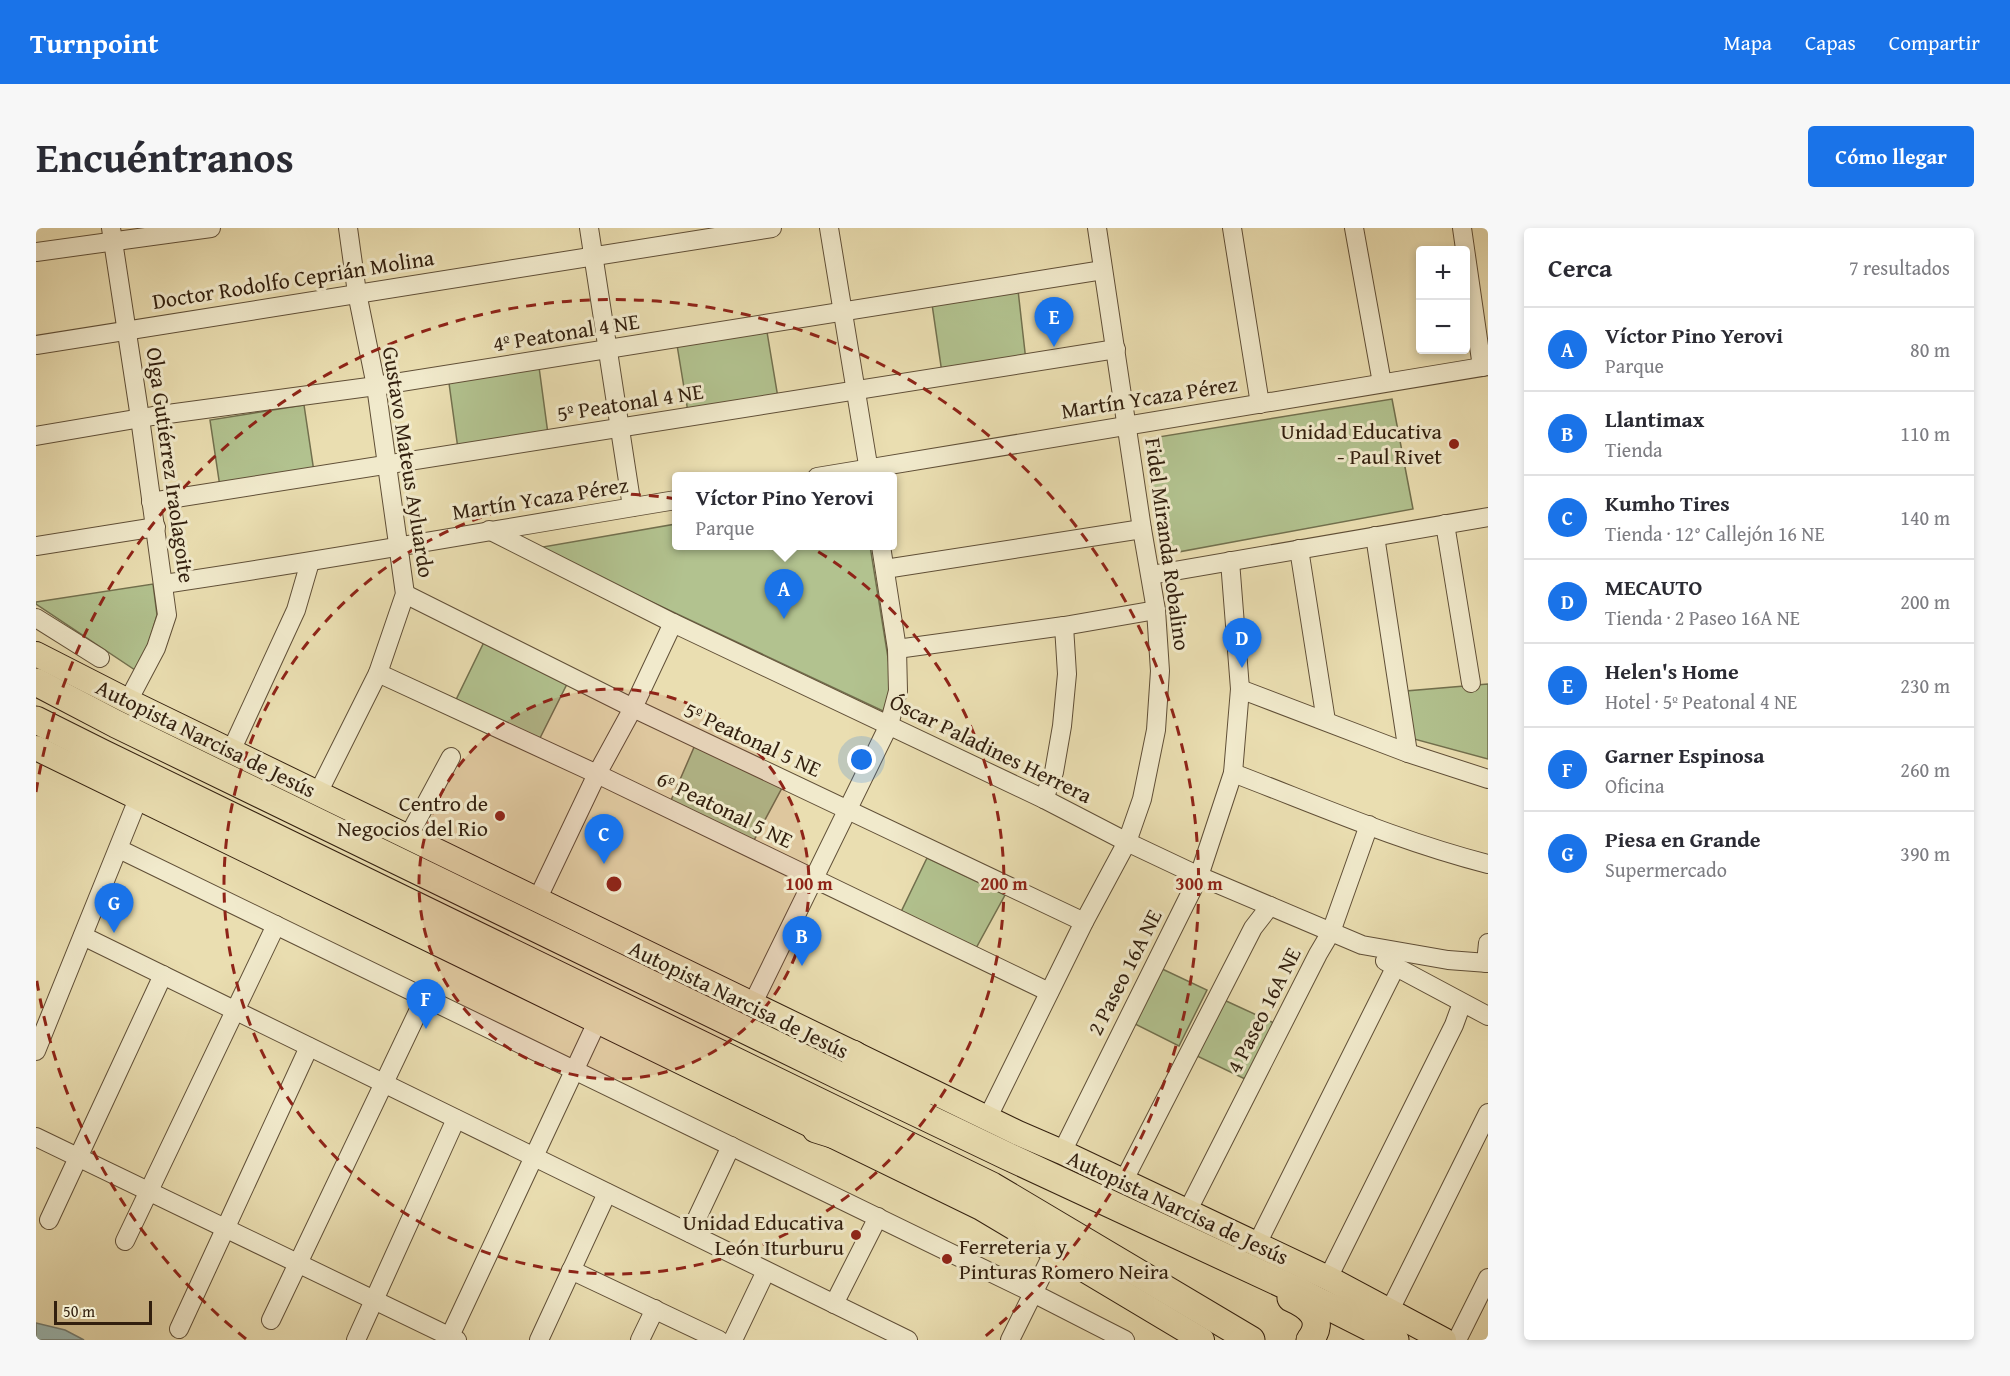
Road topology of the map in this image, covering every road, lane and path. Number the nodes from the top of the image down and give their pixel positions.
1 (211, 228) edge
2 (348, 228) edge
3 (589, 228) edge
4 (772, 228) edge
5 (829, 228) edge
6 (1097, 228) edge
7 (1232, 228) edge
8 (1354, 228) edge
9 (1462, 228) edge
10 (112, 235) edge
11 (36, 252) edge
12 (593, 255) junction
13 (1103, 270) junction
14 (1479, 284) edge
15 (357, 293) junction
16 (843, 312) junction
17 (128, 330) junction
18 (36, 345) edge
19 (608, 349) junction
20 (1116, 350) junction
21 (1485, 366) edge
22 (1382, 383) junction
23 (376, 386) junction
24 (855, 390) junction
25 (1260, 404) junction
26 (140, 418) junction
27 (1128, 425) junction
28 (620, 428) junction
29 (36, 436) edge
30 (388, 465) junction
31 (869, 472) edge
32 (672, 501) edge
33 (151, 502) junction
34 (632, 507) junction
35 (1488, 517) edge
36 (1445, 524) junction
37 (156, 527) junction
38 (1142, 529) junction
39 (489, 531) junction
40 (1375, 536) junction
41 (399, 545) junction
42 (36, 546) edge
43 (1299, 549) junction
44 (882, 550) edge
45 (1230, 561) junction
46 (310, 562) junction
47 (885, 569) junction
48 (1151, 574) junction
49 (164, 584) junction
50 (405, 594) junction
51 (1156, 610) junction
52 (36, 618) edge
53 (673, 623) junction
54 (1064, 626) junction
55 (897, 649) junction
56 (36, 654) edge
57 (100, 658) dead end
58 (378, 673) junction
59 (36, 682) edge
60 (1471, 683) dead end
61 (1240, 688) junction
62 (128, 701) junction
63 (633, 708) junction
64 (36, 720) edge
65 (1326, 721) junction
66 (889, 724) junction
67 (36, 748) edge
68 (231, 751) junction
69 (1408, 753) junction
70 (451, 757) dead end
71 (1233, 773) junction
72 (597, 774) junction
73 (1488, 779) edge
74 (318, 794) junction
75 (138, 799) junction
76 (1044, 799) junction
77 (848, 810) junction
78 (1369, 825) junction
79 (408, 837) junction
80 (1127, 842) junction
81 (119, 849) junction
82 (1488, 864) edge
83 (1199, 876) junction
84 (813, 878) junction
85 (537, 900) junction
86 (1270, 906) junction
87 (1084, 922) junction
88 (276, 926) junction
89 (1331, 932) junction
90 (83, 936) junction
91 (1488, 943) edge
92 (1362, 945) junction
93 (1487, 963) edge
94 (1395, 968) junction
95 (163, 975) junction
96 (1049, 992) junction
97 (424, 998) junction
98 (1462, 1003) junction
99 (752, 1005) junction
100 (235, 1011) junction
101 (1488, 1016) edge
102 (597, 1022) junction
103 (309, 1047) junction
104 (36, 1051) edge
105 (853, 1054) junction
106 (574, 1070) junction
107 (384, 1083) junction
108 (1488, 1113) edge
109 (456, 1119) junction
110 (987, 1119) junction
111 (816, 1129) junction
112 (36, 1137) edge
113 (731, 1146) junction
114 (994, 1150) junction
115 (1062, 1152) junction
116 (534, 1157) junction
117 (78, 1158) junction
118 (979, 1180) junction
119 (1123, 1182) junction
120 (149, 1192) junction
121 (607, 1192) junction
122 (1187, 1212) junction
123 (878, 1217) junction
124 (49, 1220) dead end
125 (225, 1228) junction
126 (690, 1233) junction
127 (125, 1241) dead end
128 (1257, 1244) junction
129 (1054, 1251) junction
130 (1217, 1253) junction
131 (298, 1262) junction
132 (571, 1270) junction
133 (766, 1271) junction
134 (1328, 1278) junction
135 (1488, 1278) edge
136 (1033, 1293) junction
137 (373, 1300) junction
138 (834, 1304) junction
139 (1190, 1304) junction
140 (655, 1309) junction
141 (1390, 1310) junction
142 (270, 1320) dead end
143 (179, 1329) dead end
144 (874, 1333) edge
145 (453, 1338) edge
146 (1196, 1338) edge
147 (356, 1340) edge
148 (539, 1340) edge
149 (640, 1340) edge
150 (719, 1340) edge
151 (733, 1340) edge
152 (908, 1340) edge
153 (1010, 1340) edge
154 (1125, 1340) edge
155 (1251, 1340) edge
156 (1271, 1340) edge
157 (1310, 1340) edge
158 (1365, 1340) edge
159 (1374, 1340) edge
160 (1395, 1340) edge
161 (1444, 1340) edge
162 (1457, 1340) edge

1 - 10 street
2 - 15 street, Gustavo Mateus Ayluardo
3 - 12 street
4 - 12 street, Doctor Rodolfo Ceprián Molina
5 - 16 street
6 - 13 street, Fidel Miranda Robalino
7 - 25 street
8 - 22 street
9 - 14 street
10 - 11 street
10 - 17 street, Olga Gutiérrez Iraolagoite
12 - 15 street, Doctor Rodolfo Ceprián Molina
12 - 19 street
13 - 16 street, 4º Peatonal 4 NE
13 - 20 street, Fidel Miranda Robalino
14 - 21 street
15 - 17 street, Doctor Rodolfo Ceprián Molina
15 - 23 street, Gustavo Mateus Ayluardo
16 - 19 street, 4º Peatonal 4 NE
16 - 24 street
17 - 18 street, Doctor Rodolfo Ceprián Molina
17 - 26 street, Olga Gutiérrez Iraolagoite
19 - 23 street, 4º Peatonal 4 NE
19 - 28 street
20 - 24 street, 5º Peatonal 4 NE
20 - 27 street, Fidel Miranda Robalino
21 - 22 street, Martín Ycaza Pérez
22 - 25 street, Martín Ycaza Pérez
23 - 26 street, 4º Peatonal 4 NE
23 - 30 street, Gustavo Mateus Ayluardo
24 - 28 street, 5º Peatonal 4 NE
24 - 31 street
25 - 27 street, Martín Ycaza Pérez
26 - 29 street, 4º Peatonal 4 NE
26 - 33 street, Olga Gutiérrez Iraolagoite
27 - 31 street, Martín Ycaza Pérez
27 - 38 street, Fidel Miranda Robalino
28 - 30 street, 5º Peatonal 4 NE
28 - 34 street
30 - 33 street, 5º Peatonal 4 NE
30 - 41 street, Gustavo Mateus Ayluardo
32 - 34 street, Martín Ycaza Pérez
33 - 37 street, Olga Gutiérrez Iraolagoite
34 - 39 street, Martín Ycaza Pérez
35 - 36 street
36 - 40 street
36 - 60 street
37 - 42 street
37 - 49 street, Olga Gutiérrez Iraolagoite
38 - 47 street
38 - 48 street, Fidel Miranda Robalino
39 - 41 street, Martín Ycaza Pérez
39 - 53 street, Óscar Paladines Herrera
40 - 43 street
40 - 69 street
41 - 46 street, Martín Ycaza Pérez
41 - 50 street, Gustavo Mateus Ayluardo
43 - 45 street
43 - 65 street
44 - 47 street
45 - 48 street
45 - 61 street, 2 Paseo 16A NE
46 - 49 street, Martín Ycaza Pérez
46 - 68 street
47 - 55 street
48 - 51 street, Fidel Miranda Robalino
49 - 62 street, Olga Gutiérrez Iraolagoite
50 - 58 street, Gustavo Mateus Ayluardo
50 - 63 street, 5º Peatonal 5 NE
51 - 54 street
51 - 80 street, Fidel Miranda Robalino
52 - 57 street
53 - 63 street
53 - 66 street, Óscar Paladines Herrera
54 - 55 street
54 - 76 street
55 - 66 street
56 - 62 main road, Autopista Narcisa de Jesús
58 - 72 street, 6º Peatonal 5 NE
58 - 74 street, Gustavo Mateus Ayluardo
59 - 114 highway, Autopista Narcisa de Jesús
61 - 65 street
61 - 71 street, 2 Paseo 16A NE
62 - 68 main road, Autopista Narcisa de Jesús
63 - 72 street
63 - 77 street, 5º Peatonal 5 NE
64 - 118 highway
65 - 69 street
66 - 76 street, Óscar Paladines Herrera
66 - 77 street
67 - 75 main road
68 - 74 main road, Autopista Narcisa de Jesús
69 - 73 street
70 - 79 street
71 - 78 street
71 - 83 street, 2 Paseo 16A NE
72 - 84 street, 6º Peatonal 5 NE
72 - 85 street
74 - 79 main road, Autopista Narcisa de Jesús
75 - 81 street
75 - 102 main road
76 - 80 street, Óscar Paladines Herrera
77 - 84 street
77 - 87 street, 5º Peatonal 5 NE
78 - 82 street
78 - 89 street, 4 Paseo 16A NE
79 - 85 main road, Autopista Narcisa de Jesús
80 - 83 street, Óscar Paladines Herrera
80 - 87 street, Fidel Miranda Robalino
81 - 88 street
81 - 90 street
83 - 86 street, Óscar Paladines Herrera
83 - 115 street, 2 Paseo 16A NE
84 - 96 street, 6º Peatonal 5 NE
84 - 99 street
85 - 99 main road, Autopista Narcisa de Jesús
86 - 89 street, Óscar Paladines Herrera
86 - 119 street
87 - 96 street, Fidel Miranda Robalino
88 - 97 street
88 - 100 street
89 - 92 street, Óscar Paladines Herrera
89 - 122 street, 4 Paseo 16A NE
90 - 95 street
90 - 104 street
91 - 93 street
92 - 93 street, Óscar Paladines Herrera
92 - 94 street
94 - 98 street
94 - 128 street
95 - 100 street
95 - 117 street
96 - 110 street, Fidel Miranda Robalino
97 - 106 street
97 - 107 street
98 - 101 street
98 - 134 street
99 - 105 main road, Autopista Narcisa de Jesús
100 - 103 street
100 - 120 street
102 - 106 street
102 - 111 main road
103 - 107 street
103 - 125 street
105 - 110 main road, Autopista Narcisa de Jesús
105 - 114 highway
106 - 113 street
106 - 116 street
107 - 109 street
107 - 131 street
108 - 141 street
109 - 116 street
109 - 137 street
110 - 115 main road, Autopista Narcisa de Jesús
111 - 118 highway
111 - 129 main road
112 - 117 street
113 - 123 street
113 - 126 street
114 - 130 highway, Autopista Narcisa de Jesús
115 - 119 main road, Autopista Narcisa de Jesús
116 - 121 street
116 - 145 street
117 - 120 street
117 - 124 street
118 - 139 highway
119 - 122 main road, Autopista Narcisa de Jesús
120 - 125 street
120 - 127 street
121 - 126 street
121 - 132 street
122 - 128 main road, Autopista Narcisa de Jesús
123 - 136 street
123 - 138 street
125 - 131 street
125 - 143 street
126 - 133 street
128 - 134 main road, Autopista Narcisa de Jesús
129 - 136 street
129 - 146 main road
130 - 157 highway
130 - 160 highway, Autopista Narcisa de Jesús
131 - 137 street
131 - 142 street
132 - 140 street
132 - 148 street
133 - 138 street
133 - 151 street
134 - 141 main road, Autopista Narcisa de Jesús
135 - 162 street
136 - 153 street
136 - 154 street
137 - 145 street
137 - 147 street
138 - 144 street
139 - 155 highway
139 - 156 highway
140 - 149 street
140 - 150 street
141 - 161 main road, Autopista Narcisa de Jesús
144 - 152 street
158 - 159 highway

